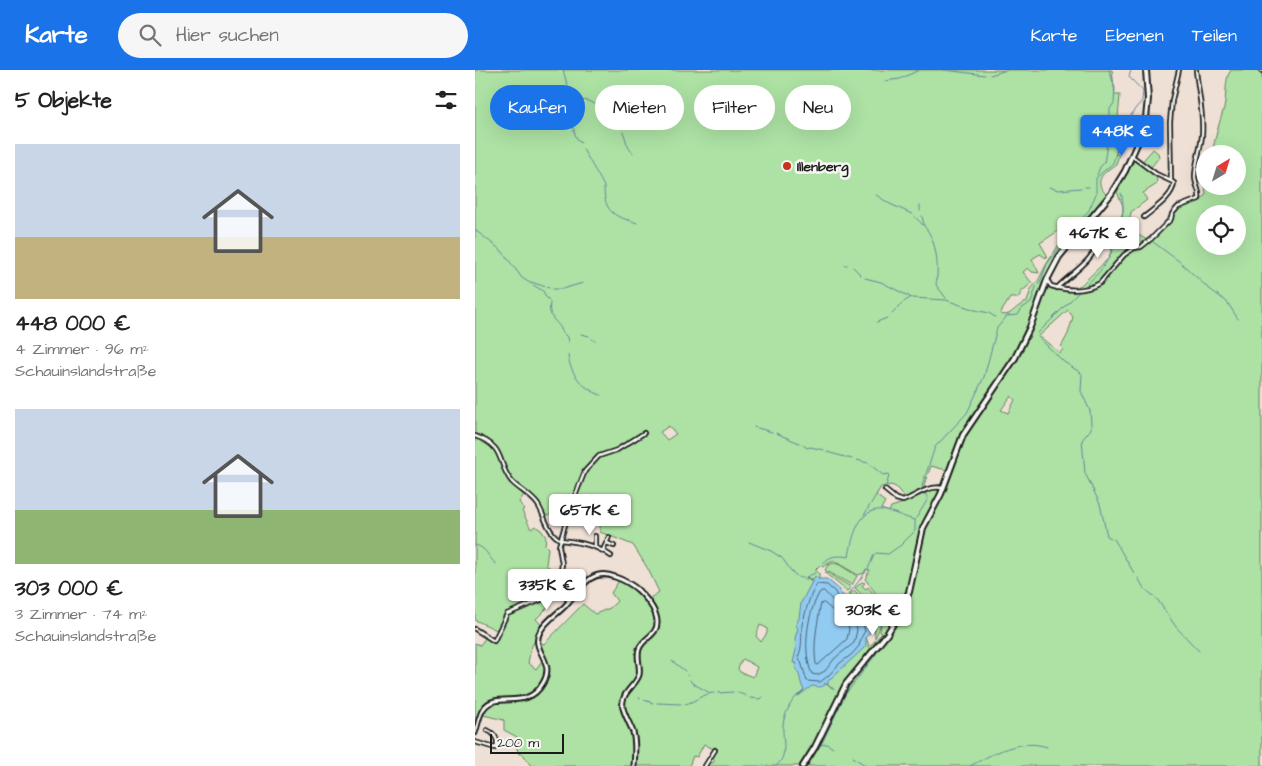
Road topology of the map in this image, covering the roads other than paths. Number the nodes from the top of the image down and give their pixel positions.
1 (1146, 70) edge
2 (1179, 70) edge
3 (1196, 70) edge
4 (1132, 156) junction
5 (1171, 181) junction
6 (1144, 217) dead end
7 (1109, 224) dead end
8 (1084, 225) junction
9 (1097, 237) junction
10 (1047, 280) junction
11 (1057, 288) junction
12 (644, 434) dead end
13 (475, 436) edge
14 (943, 488) junction
15 (885, 490) dead end
16 (595, 536) dead end
17 (609, 537) dead end
18 (561, 540) junction
19 (607, 543) junction
20 (614, 546) dead end
21 (595, 547) junction
22 (603, 550) junction
23 (611, 556) dead end
24 (558, 590) junction
25 (569, 602) junction
26 (475, 629) edge
27 (487, 730) dead end
28 (475, 733) edge
29 (475, 742) edge
30 (715, 750) dead end
31 (634, 766) edge
32 (705, 766) edge
33 (803, 766) edge

1 - 4 main road
2 - 5 street
3 - 11 street
4 - 5 street
4 - 8 main road
5 - 6 street
7 - 9 street
8 - 9 street
8 - 10 main road
9 - 11 street
10 - 11 street
10 - 14 main road
12 - 18 street
13 - 18 street
14 - 15 street
14 - 33 main road
16 - 21 street
17 - 19 street
18 - 21 street
18 - 24 street
19 - 20 street
19 - 22 street
21 - 22 street
22 - 23 street
24 - 25 street
24 - 26 street
25 - 28 street
25 - 31 street
27 - 29 street
30 - 32 street

